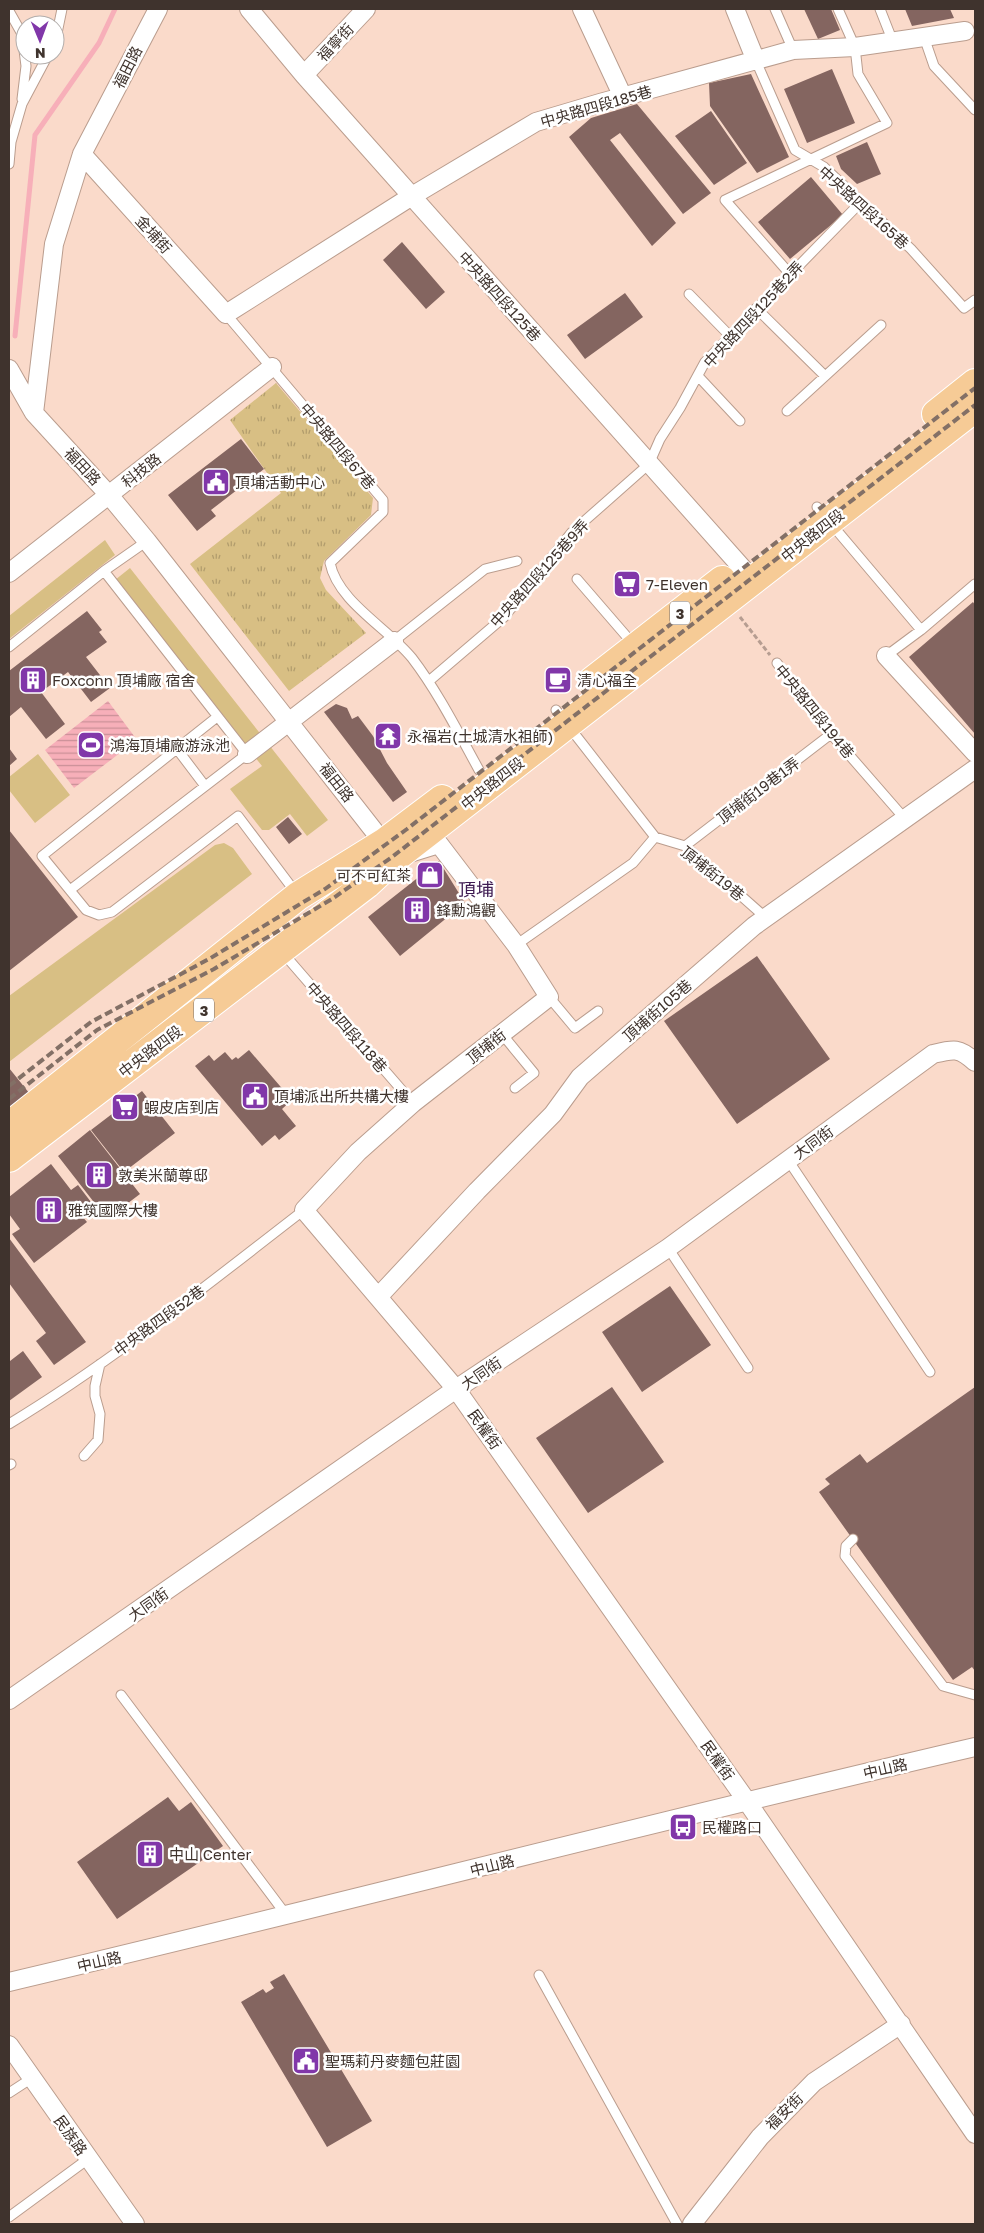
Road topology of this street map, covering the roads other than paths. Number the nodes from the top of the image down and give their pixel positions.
1 (158, 9) edge
2 (249, 9) edge
3 (366, 9) edge
4 (582, 9) edge
5 (734, 9) edge
6 (775, 9) edge
7 (838, 9) edge
8 (880, 9) edge
9 (9, 11) edge
10 (965, 31) dead end
11 (924, 37) junction
12 (893, 42) junction
13 (855, 47) junction
14 (793, 50) junction
15 (756, 61) junction
16 (43, 65) edge
17 (304, 75) junction
18 (623, 97) junction
19 (22, 104) junction
20 (975, 110) edge
21 (82, 154) junction
22 (808, 159) junction
23 (9, 164) edge
24 (412, 196) junction
25 (860, 203) junction
26 (790, 274) junction
27 (689, 294) dead end
28 (975, 300) edge
29 (756, 308) junction
30 (226, 314) junction
31 (881, 325) dead end
32 (730, 336) junction
33 (272, 367) junction
34 (9, 369) edge
35 (698, 376) junction
36 (825, 376) junction
37 (975, 383) edge
38 (975, 408) edge
39 (787, 411) dead end
40 (34, 413) junction
41 (740, 421) dead end
42 (649, 464) junction
43 (110, 495) junction
44 (823, 515) junction
45 (147, 540) junction
46 (517, 561) dead end
47 (104, 571) junction
48 (9, 573) edge
49 (746, 573) junction
50 (577, 579) dead end
51 (975, 584) edge
52 (921, 630) junction
53 (394, 640) junction
54 (9, 647) edge
55 (636, 647) junction
56 (886, 656) joint
57 (777, 664) road end
58 (429, 681) junction
59 (217, 717) junction
60 (562, 717) junction
61 (288, 720) junction
62 (832, 734) junction
63 (176, 749) junction
64 (975, 753) edge
65 (246, 754) junction
66 (975, 769) edge
67 (479, 770) junction
68 (205, 786) junction
69 (905, 819) junction
70 (655, 837) junction
71 (684, 846) junction
72 (390, 850) junction
73 (70, 890) junction
74 (298, 896) junction
75 (766, 918) junction
76 (516, 946) junction
77 (281, 951) junction
78 (549, 997) junction
79 (598, 1011) dead end
80 (502, 1034) junction
81 (975, 1062) edge
82 (515, 1088) dead end
83 (413, 1104) junction
84 (11, 1142) edge
85 (788, 1160) junction
86 (304, 1210) junction
87 (668, 1248) junction
88 (380, 1296) junction
89 (100, 1364) junction
90 (748, 1368) dead end
91 (930, 1372) dead end
92 (456, 1389) junction
93 (9, 1424) edge
94 (84, 1456) dead end
95 (853, 1539) dead end
96 (121, 1695) dead end
97 (975, 1695) edge
98 (9, 1700) edge
99 (975, 1747) edge
100 (746, 1800) junction
101 (287, 1916) junction
102 (539, 1974) dead end
103 (9, 1982) edge
104 (900, 2024) junction
105 (9, 2044) edge
106 (32, 2078) junction
107 (9, 2094) edge
108 (975, 2134) edge
109 (88, 2159) junction
110 (9, 2217) edge
111 (135, 2224) edge
112 (677, 2224) edge
113 (692, 2224) edge

1 - 21 street, 福田路
2 - 17 street, 中央路四段125巷
3 - 17 street, 福寧街
4 - 18 street
5 - 15 street
6 - 14 lane
7 - 13 lane
8 - 12 lane
9 - 19 lane
10 - 11 street, 中央路四段185巷
11 - 12 street, 中央路四段185巷
11 - 20 lane
12 - 13 street, 中央路四段185巷
13 - 14 street, 中央路四段185巷
13 - 22 lane, 中央路四段165巷
14 - 15 street, 中央路四段185巷
15 - 18 street, 中央路四段185巷
15 - 22 lane
16 - 19 lane
17 - 24 street, 中央路四段125巷
18 - 24 street, 中央路四段185巷
19 - 23 lane
21 - 30 street, 金埔街
21 - 40 street, 福田路
22 - 25 lane, 中央路四段165巷
22 - 26 lane
24 - 30 street, 中央路四段185巷
24 - 42 street, 中央路四段125巷
25 - 26 lane, 中央路四段125巷2弄
25 - 28 lane, 中央路四段165巷
26 - 29 lane, 中央路四段125巷2弄
27 - 32 lane
29 - 32 lane, 中央路四段125巷2弄
29 - 36 lane
30 - 33 lane, 中央路四段67巷
31 - 36 lane
32 - 35 lane, 中央路四段125巷2弄
33 - 43 street, 科技路
33 - 53 lane, 中央路四段67巷
34 - 40 street
35 - 41 lane
35 - 42 lane, 中央路四段125巷2弄
36 - 39 lane
37 - 44 main road, 中央路四段 / 3
38 - 44 main road, 中央路四段 / 3
40 - 43 street, 福田路
42 - 49 street, 中央路四段125巷
42 - 58 lane, 中央路四段125巷9弄
43 - 45 street, 福田路
43 - 48 street, 科技路
44 - 49 main road, 中央路四段 / 3
44 - 52 lane
45 - 47 lane
45 - 61 street, 福田路
46 - 53 lane
47 - 54 lane
47 - 59 lane
49 - 55 main road, 中央路四段 / 3
49 - 60 main road, 中央路四段 / 3
50 - 55 lane
51 - 52 lane
52 - 56 lane
53 - 58 lane, 中央路四段67巷
53 - 61 street
55 - 60 main road, 中央路四段 / 3
56 - 64 street
57 - 62 lane, 中央路四段194巷
58 - 67 lane, 中央路四段67巷
59 - 63 lane
59 - 65 lane
60 - 67 main road, 中央路四段 / 3
60 - 70 lane
60 - 72 main road, 中央路四段 / 3
61 - 65 street
61 - 72 street, 福田路
62 - 69 lane, 中央路四段194巷
62 - 71 lane, 頂埔街19巷1弄
63 - 68 lane
63 - 73 lane
65 - 68 lane
66 - 69 street, 頂埔街105巷
67 - 72 main road, 中央路四段 / 3
68 - 73 lane
69 - 75 street, 頂埔街105巷
70 - 71 lane, 頂埔街19巷
70 - 76 lane
71 - 75 lane, 頂埔街19巷
72 - 74 main road, 中央路四段 / 3
72 - 76 street
72 - 77 main road, 中央路四段 / 3
73 - 74 lane
74 - 84 main road, 中央路四段 / 3
75 - 88 street, 頂埔街105巷
76 - 78 street
77 - 83 lane, 中央路四段118巷
77 - 84 main road, 中央路四段 / 3
78 - 79 lane
78 - 80 street, 頂埔街
80 - 82 lane
80 - 83 street, 頂埔街
81 - 85 street, 大同街
83 - 86 street, 頂埔街
85 - 87 street, 大同街
85 - 91 lane
86 - 88 street
86 - 89 lane, 中央路四段52巷
87 - 90 lane
87 - 92 street, 大同街
88 - 92 street
89 - 93 lane, 中央路四段52巷
89 - 94 lane
92 - 98 street, 大同街
92 - 100 street, 民權街
95 - 97 lane
96 - 101 lane
99 - 100 street, 中山路
100 - 101 street, 中山路
100 - 104 street, 民權街
101 - 103 street, 中山路
102 - 112 lane
104 - 108 street, 民權街
104 - 113 street, 福安街
105 - 106 street, 民族路
106 - 107 lane
106 - 109 street, 民族路
109 - 110 lane
109 - 111 street, 民族路

